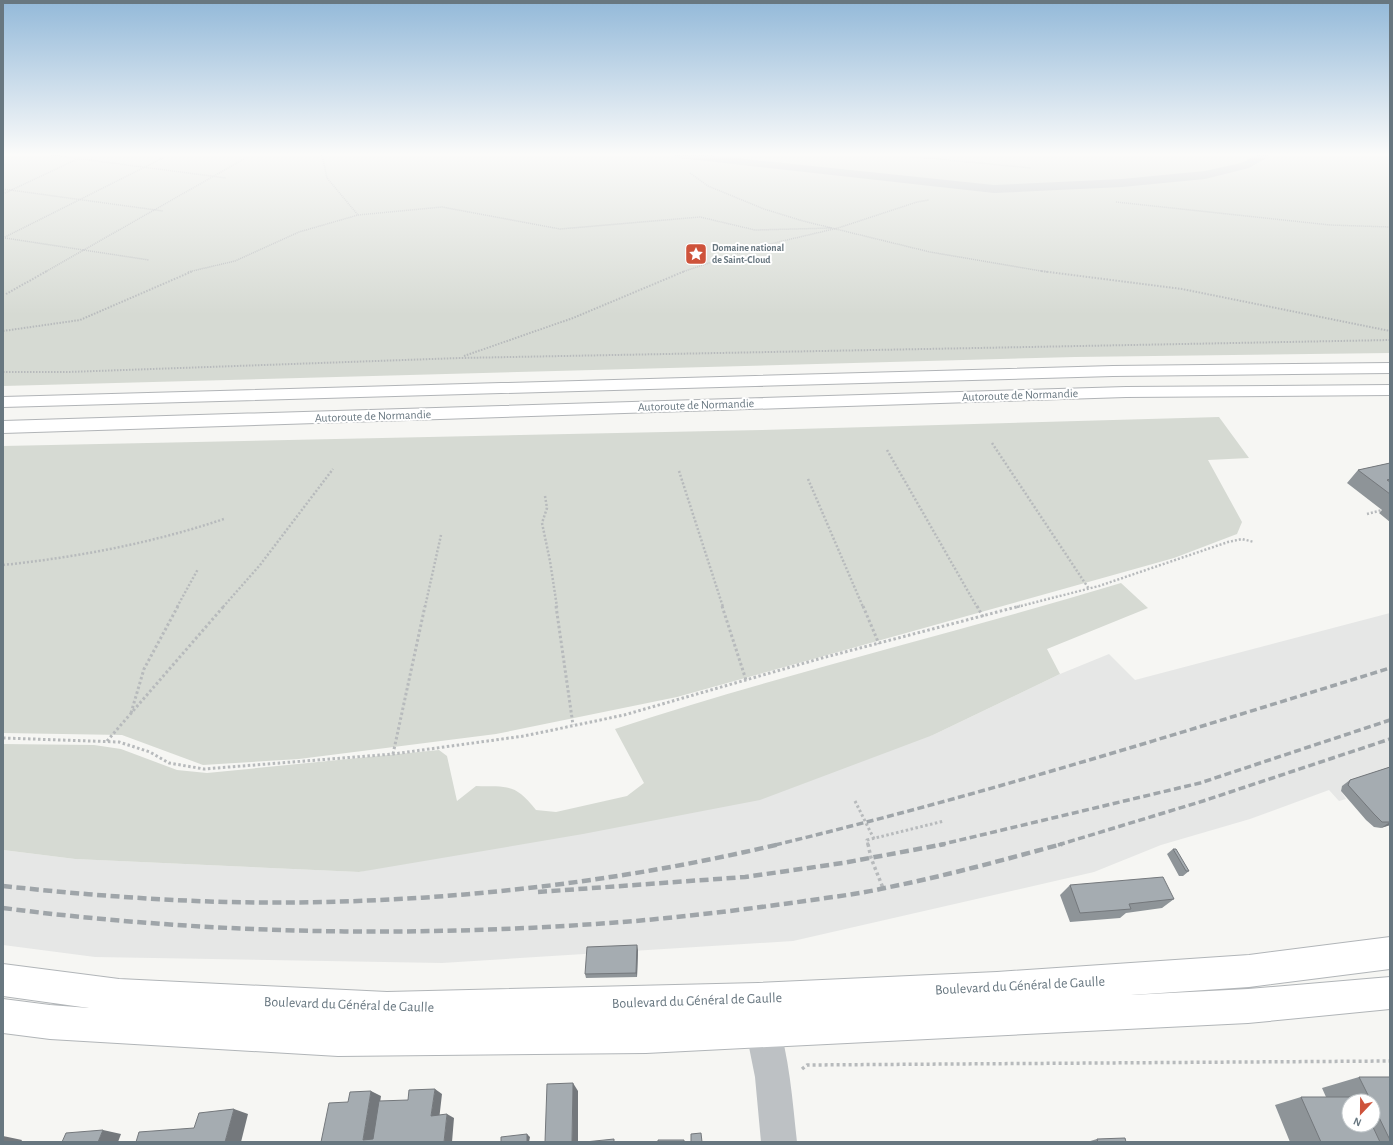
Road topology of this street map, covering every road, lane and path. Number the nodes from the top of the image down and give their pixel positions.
1 (63, 208) edge
2 (142, 208) edge
3 (157, 208) edge
4 (352, 208) edge
5 (427, 208) edge
6 (450, 208) edge
7 (763, 208) edge
8 (897, 208) edge
9 (1173, 208) edge
10 (154, 210) junction
11 (162, 211) dead end
12 (358, 215) junction
13 (1390, 227) edge
14 (838, 228) junction
15 (3, 238) edge
16 (83, 250) junction
17 (149, 260) dead end
18 (6, 294) dead end
19 (3, 331) edge
20 (1390, 331) edge
21 (1390, 340) edge
22 (460, 358) junction
23 (1390, 368) edge
24 (3, 372) edge
25 (1390, 390) edge
26 (3, 402) edge
27 (3, 427) edge
28 (992, 443) dead end
29 (887, 450) dead end
30 (333, 469) dead end
31 (679, 470) dead end
32 (808, 480) dead end
33 (545, 496) dead end
34 (1382, 510) dead end
35 (1367, 514) dead end
36 (224, 519) dead end
37 (440, 535) dead end
38 (1254, 542) dead end
39 (3, 565) edge
40 (198, 569) dead end
41 (1089, 589) junction
42 (983, 617) junction
43 (879, 644) junction
44 (746, 680) junction
45 (130, 715) junction
46 (573, 725) junction
47 (3, 738) edge
48 (107, 742) junction
49 (394, 754) junction
50 (855, 801) dead end
51 (944, 822) dead end
52 (874, 839) junction
53 (883, 888) dead end
54 (1390, 953) edge
55 (3, 980) edge
56 (1390, 993) edge
57 (760, 1015) junction
58 (3, 1016) edge
59 (1390, 1061) edge
60 (798, 1076) dead end
61 (779, 1142) edge

1 - 15 path
2 - 10 path
3 - 10 path
4 - 12 path
5 - 12 path
6 - 14 path
7 - 14 path
8 - 14 path
9 - 13 path
10 - 11 path
10 - 16 path
12 - 19 path
14 - 20 path
14 - 22 path
15 - 16 path
16 - 17 path
16 - 18 path
21 - 22 path
22 - 24 path
23 - 26 main road, Autoroute de Normandie
25 - 27 main road, Autoroute de Normandie
28 - 41 path
29 - 42 path
30 - 45 path
31 - 44 path
32 - 43 path
33 - 46 path
34 - 35 path
36 - 39 path
37 - 49 path
38 - 41 path
40 - 45 path
41 - 42 path
42 - 43 path
43 - 44 path
44 - 46 path
45 - 48 path
46 - 49 path
47 - 48 path
48 - 49 path
50 - 52 path
51 - 52 path
52 - 53 path
54 - 57 main road, Boulevard du Général de Gaulle
55 - 57 main road, Boulevard du Général de Gaulle
56 - 57 main road, Boulevard du Général de Gaulle
57 - 58 main road, Boulevard du Général de Gaulle
57 - 61 street
59 - 60 path

